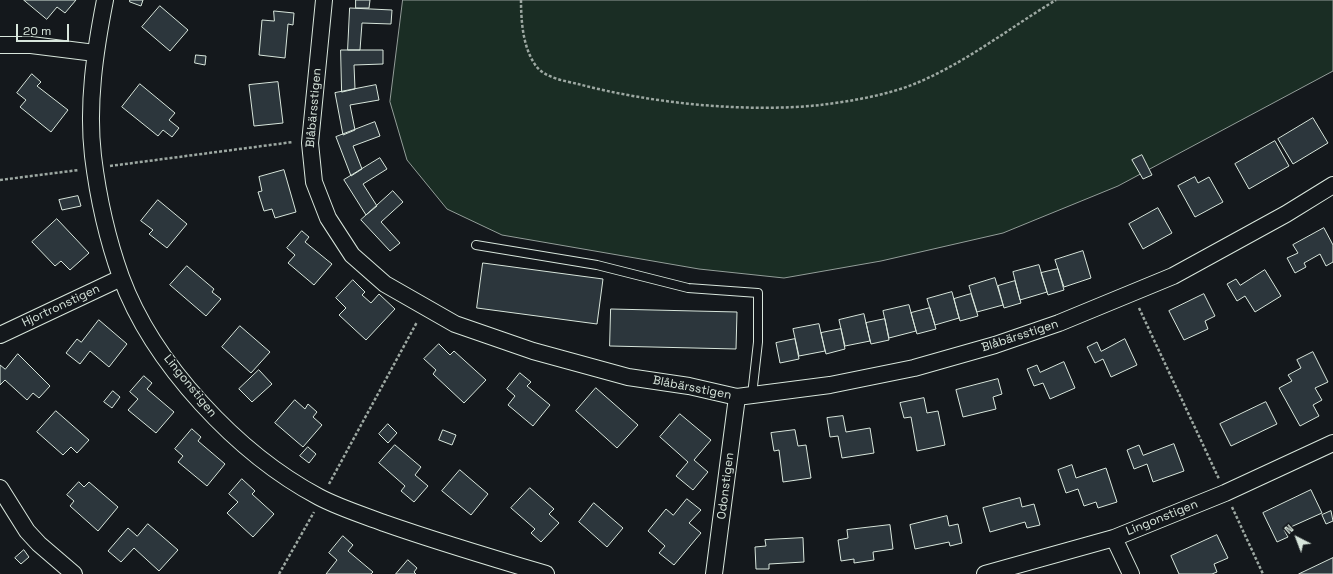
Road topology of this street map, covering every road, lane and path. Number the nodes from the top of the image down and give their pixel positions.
1 (105, 0) edge
2 (324, 0) edge
3 (521, 0) edge
4 (1056, 0) edge
5 (0, 46) edge
6 (95, 53) junction
7 (310, 139) junction
8 (95, 168) junction
9 (0, 180) edge
10 (1333, 185) edge
11 (476, 245) dead end
12 (121, 278) junction
13 (1132, 294) junction
14 (425, 307) junction
15 (0, 335) edge
16 (744, 396) junction
17 (1333, 443) edge
18 (0, 488) edge
19 (1225, 493) junction
20 (321, 498) junction
21 (1114, 538) junction
22 (74, 574) edge
23 (279, 574) edge
24 (546, 574) edge
25 (714, 574) edge
26 (985, 574) edge
27 (1132, 574) edge
28 (1263, 574) edge

1 - 6 street, Lingonstigen
2 - 7 street, Blåbärsstigen
3 - 4 path
5 - 6 street
6 - 8 street, Lingonstigen
7 - 8 path
7 - 14 street, Blåbärsstigen
8 - 9 path
8 - 12 street, Lingonstigen
10 - 13 street, Blåbärsstigen
11 - 16 lane
12 - 15 street, Hjortronstigen
12 - 20 street, Lingonstigen
13 - 16 street, Blåbärsstigen
13 - 19 path
14 - 16 street, Blåbärsstigen
14 - 20 path
16 - 25 street, Odonstigen
17 - 19 street, Lingonstigen
18 - 22 street
19 - 21 street, Lingonstigen
19 - 28 path
20 - 23 path
20 - 24 street, Lingonstigen
21 - 26 street, Lingonstigen
21 - 27 street

